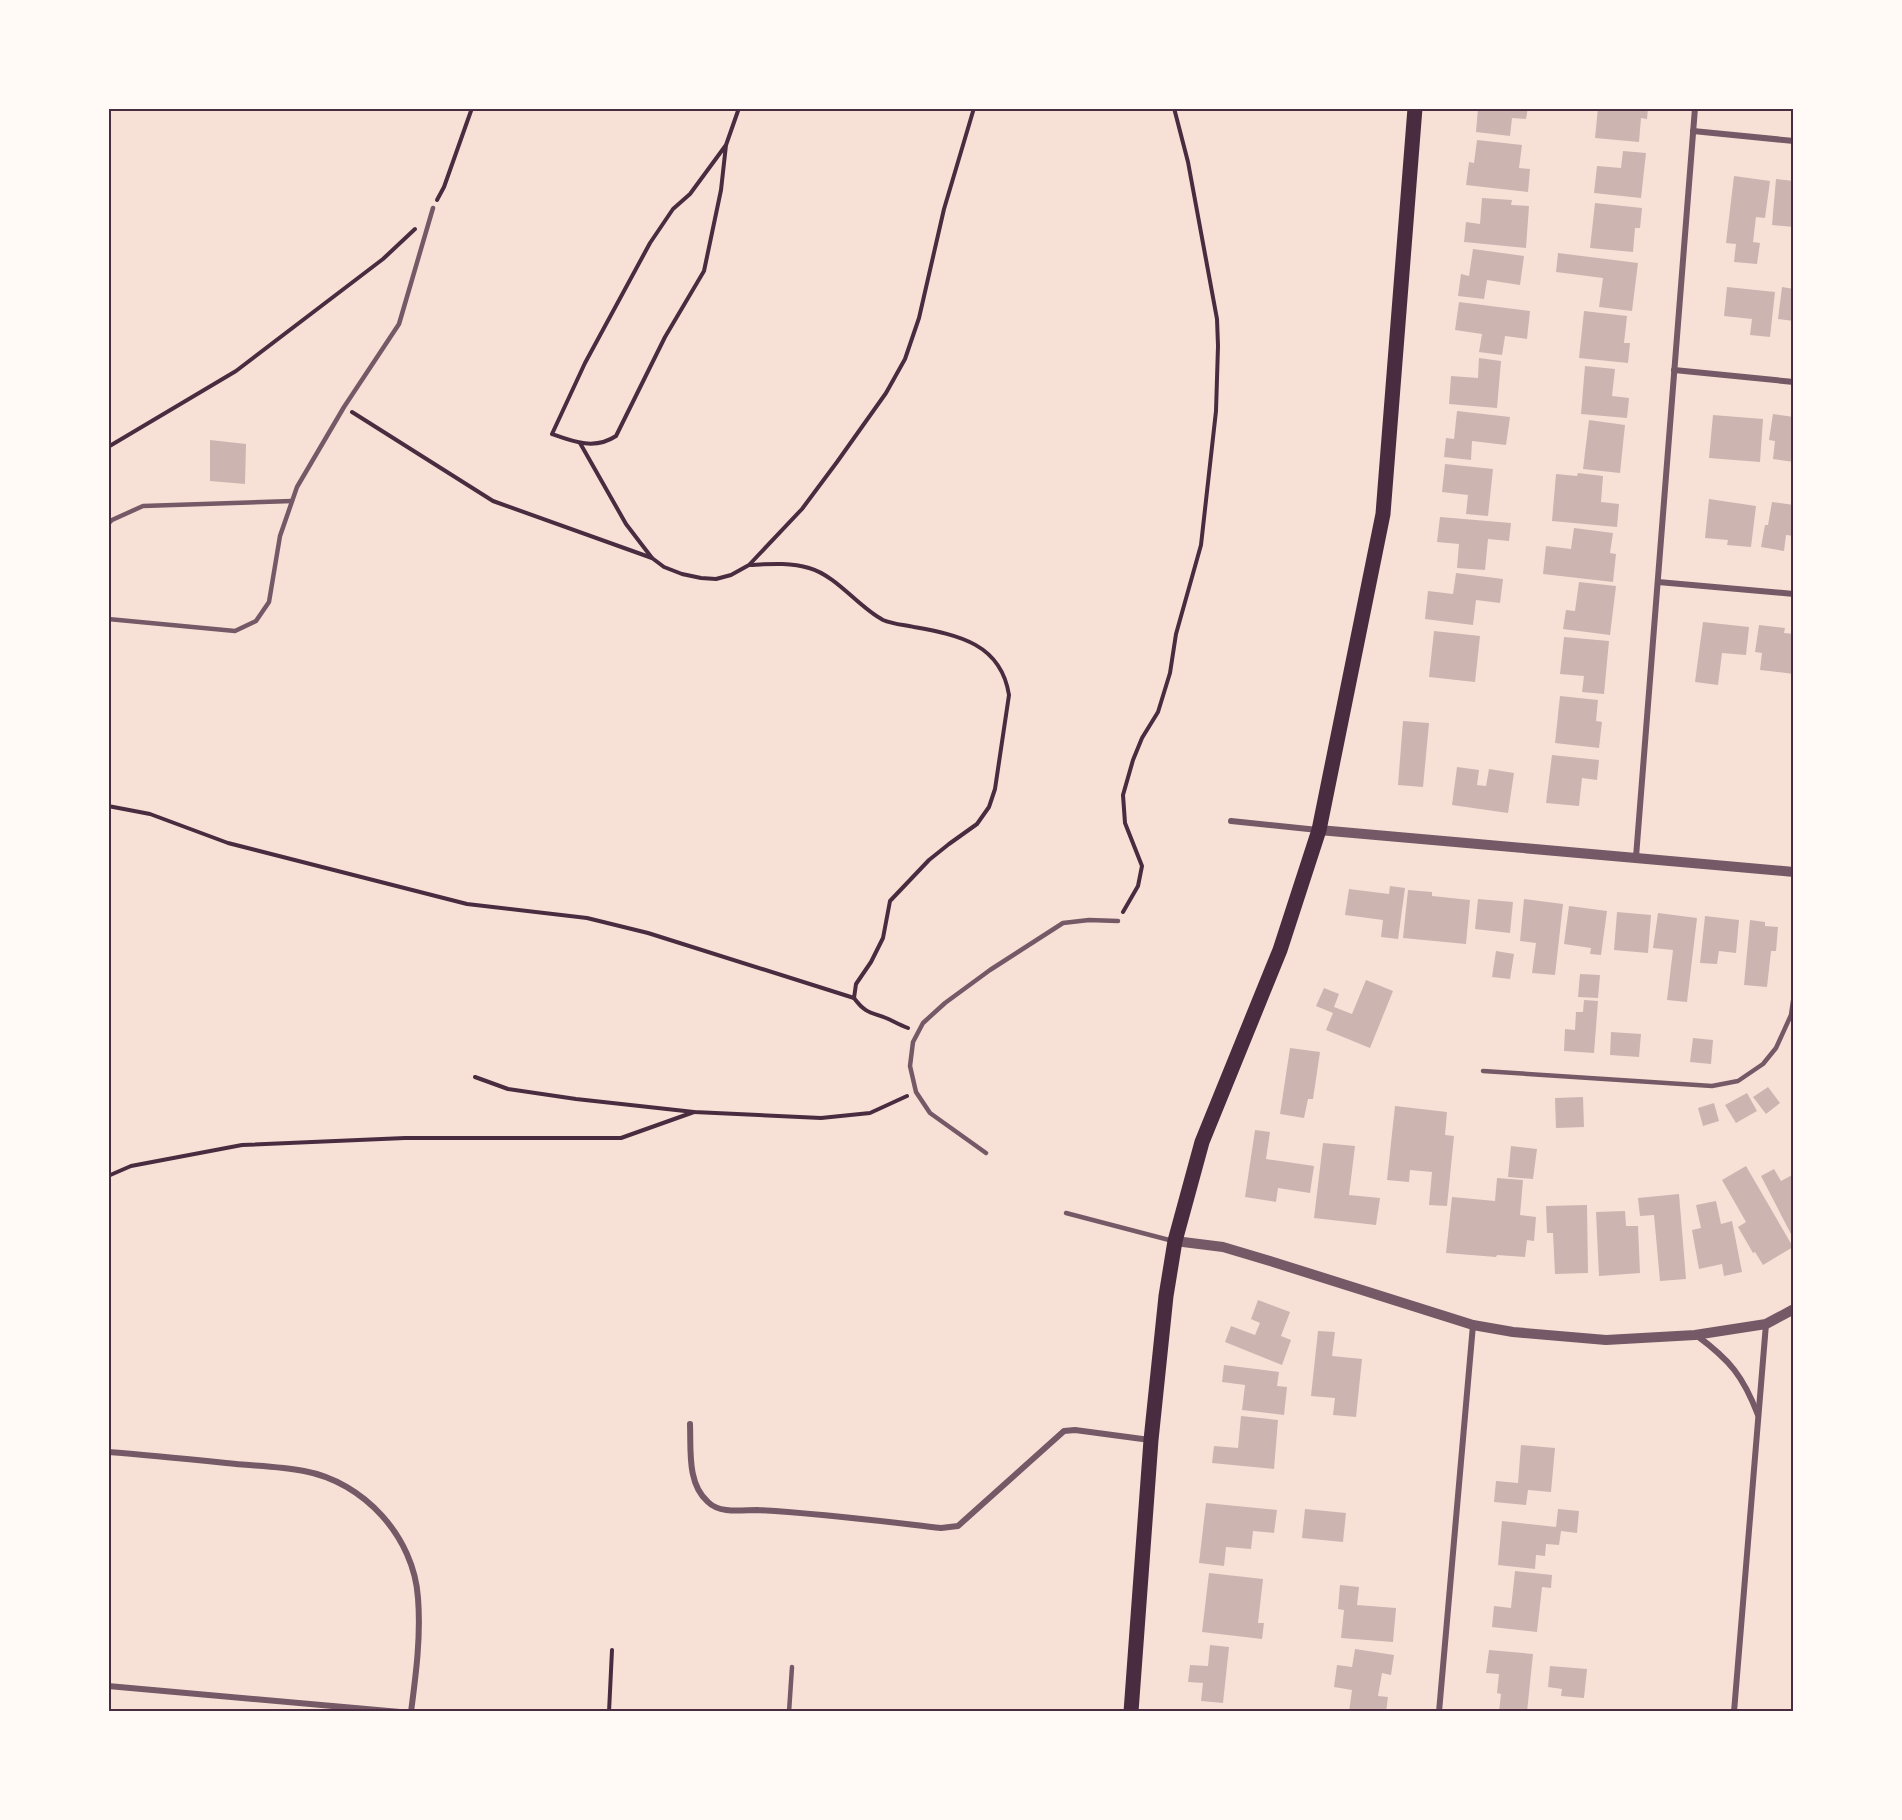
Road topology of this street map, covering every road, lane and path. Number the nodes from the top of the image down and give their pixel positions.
1 (472, 108) edge
2 (739, 108) edge
3 (974, 108) edge
4 (1174, 108) edge
5 (1416, 108) edge
6 (1695, 108) edge
7 (1693, 131) junction
8 (1794, 141) edge
9 (726, 145) junction
10 (433, 208) junction
11 (1674, 370) junction
12 (1794, 382) edge
13 (344, 407) junction
14 (580, 443) junction
15 (108, 447) edge
16 (292, 501) junction
17 (108, 524) edge
18 (652, 558) junction
19 (749, 565) junction
20 (1658, 582) junction
21 (1794, 594) edge
22 (108, 619) edge
23 (108, 806) edge
24 (1231, 821) dead end
25 (1319, 830) junction
26 (1636, 857) junction
27 (1794, 872) edge
28 (1118, 921) joint
29 (1794, 994) edge
30 (854, 998) junction
31 (914, 1042) junction
32 (1483, 1071) dead end
33 (475, 1077) dead end
34 (916, 1092) junction
35 (694, 1112) junction
36 (986, 1153) dead end
37 (108, 1176) edge
38 (1066, 1213) dead end
39 (1175, 1241) junction
40 (1794, 1309) edge
41 (1766, 1324) junction
42 (1473, 1325) junction
43 (1695, 1335) junction
44 (1759, 1419) junction
45 (690, 1424) dead end
46 (1151, 1440) junction
47 (108, 1452) edge
48 (612, 1650) dead end
49 (792, 1667) dead end
50 (108, 1686) edge
51 (400, 1712) edge
52 (411, 1712) edge
53 (609, 1712) edge
54 (789, 1712) edge
55 (1131, 1712) edge
56 (1439, 1712) edge
57 (1734, 1712) edge

1 - 10 path
2 - 9 path
3 - 19 path
4 - 28 path
5 - 25 main road
6 - 7 street
7 - 8 street
7 - 11 street
9 - 14 path
9 - 14 path
10 - 13 lane
10 - 15 path
11 - 12 street
11 - 20 street
13 - 16 lane
13 - 18 path
14 - 18 path
16 - 17 lane
16 - 22 lane
18 - 19 path
19 - 30 path
20 - 21 street
20 - 26 street
23 - 30 path
24 - 25 street
25 - 26 street
25 - 39 main road
26 - 27 street
28 - 31 lane
29 - 32 lane
30 - 31 path
31 - 34 lane
33 - 35 path
34 - 35 path
34 - 36 lane
35 - 37 path
38 - 39 lane
39 - 42 street
39 - 46 main road
40 - 41 street
41 - 43 street
41 - 44 street
42 - 43 street
42 - 56 street
43 - 44 street
44 - 57 street
45 - 46 street
46 - 55 main road
47 - 52 street
48 - 53 path
49 - 54 lane
50 - 51 street

